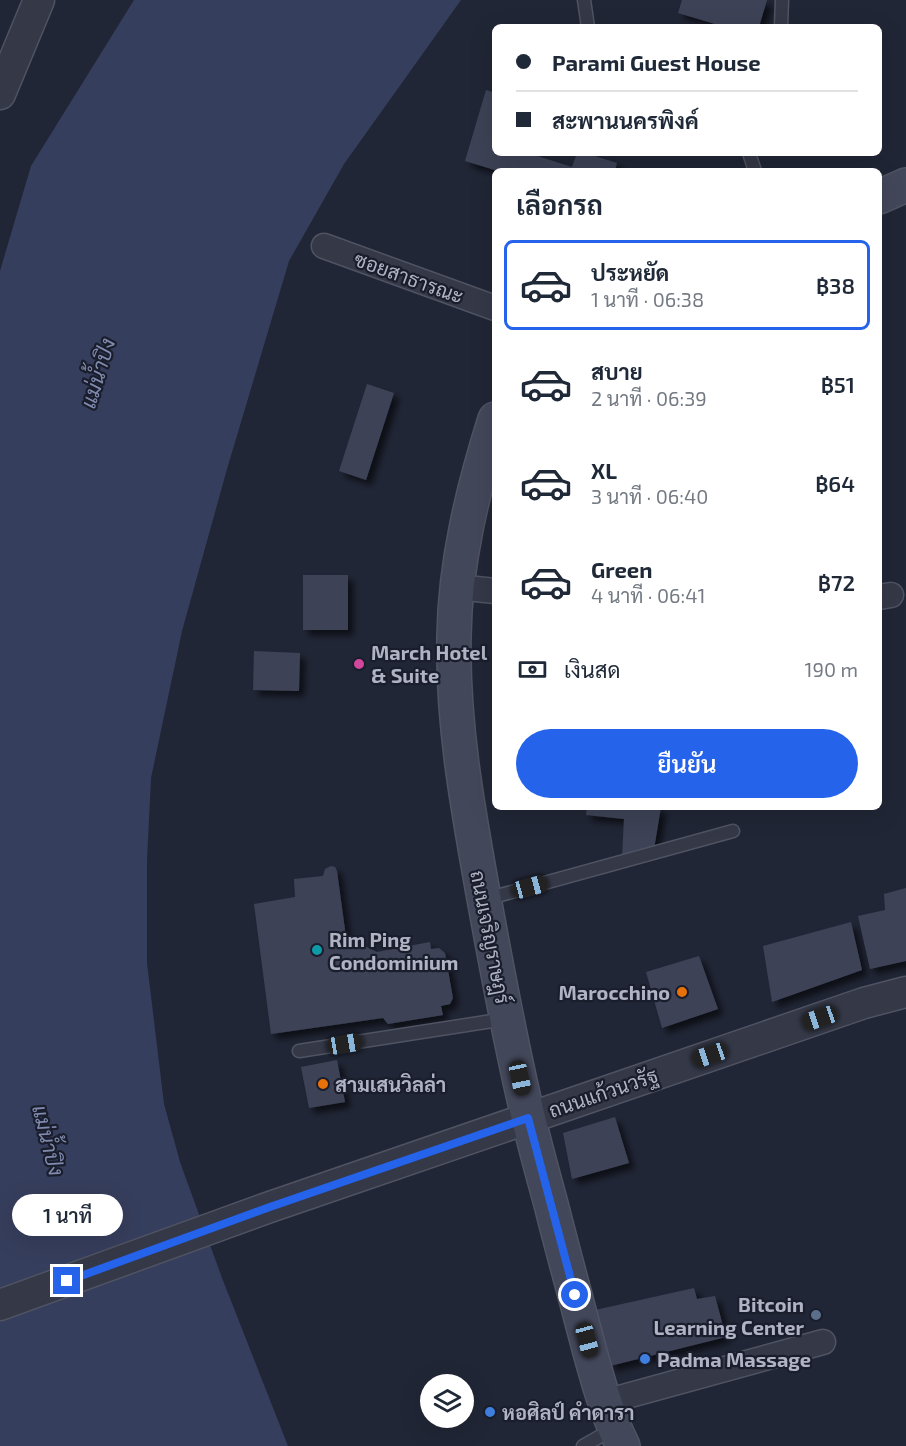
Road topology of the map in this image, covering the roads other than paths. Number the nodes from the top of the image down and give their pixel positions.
1 (39, 0) edge
2 (584, 0) edge
3 (783, 0) edge
4 (588, 24) edge
5 (781, 24) edge
6 (0, 94) edge
7 (906, 185) edge
8 (882, 196) edge
9 (324, 246) dead end
10 (492, 307) edge
11 (492, 428) edge
12 (457, 587) junction
13 (492, 591) edge
14 (733, 831) dead end
15 (484, 900) junction
16 (906, 992) edge
17 (507, 1019) junction
18 (299, 1051) dead end
19 (528, 1118) junction
20 (0, 1305) edge
21 (823, 1342) dead end
22 (614, 1425) edge
23 (583, 1446) edge

1 - 6 street
2 - 4 lane
3 - 5 lane
7 - 8 main road
9 - 10 street, ซอยสาธารณะ
11 - 12 main road, ถนนเจริญราษฎร์
12 - 13 street
12 - 15 main road, ถนนเจริญราษฎร์
14 - 15 lane
15 - 17 main road, ถนนเจริญราษฎร์
16 - 19 street, ถนนแก้วนวรัฐ
17 - 18 lane
17 - 19 main road, ถนนเจริญราษฎร์
19 - 20 street, ถนนแก้วนวรัฐ
19 - 22 main road, ถนนเจริญราษฎร์
21 - 22 street
22 - 23 lane

